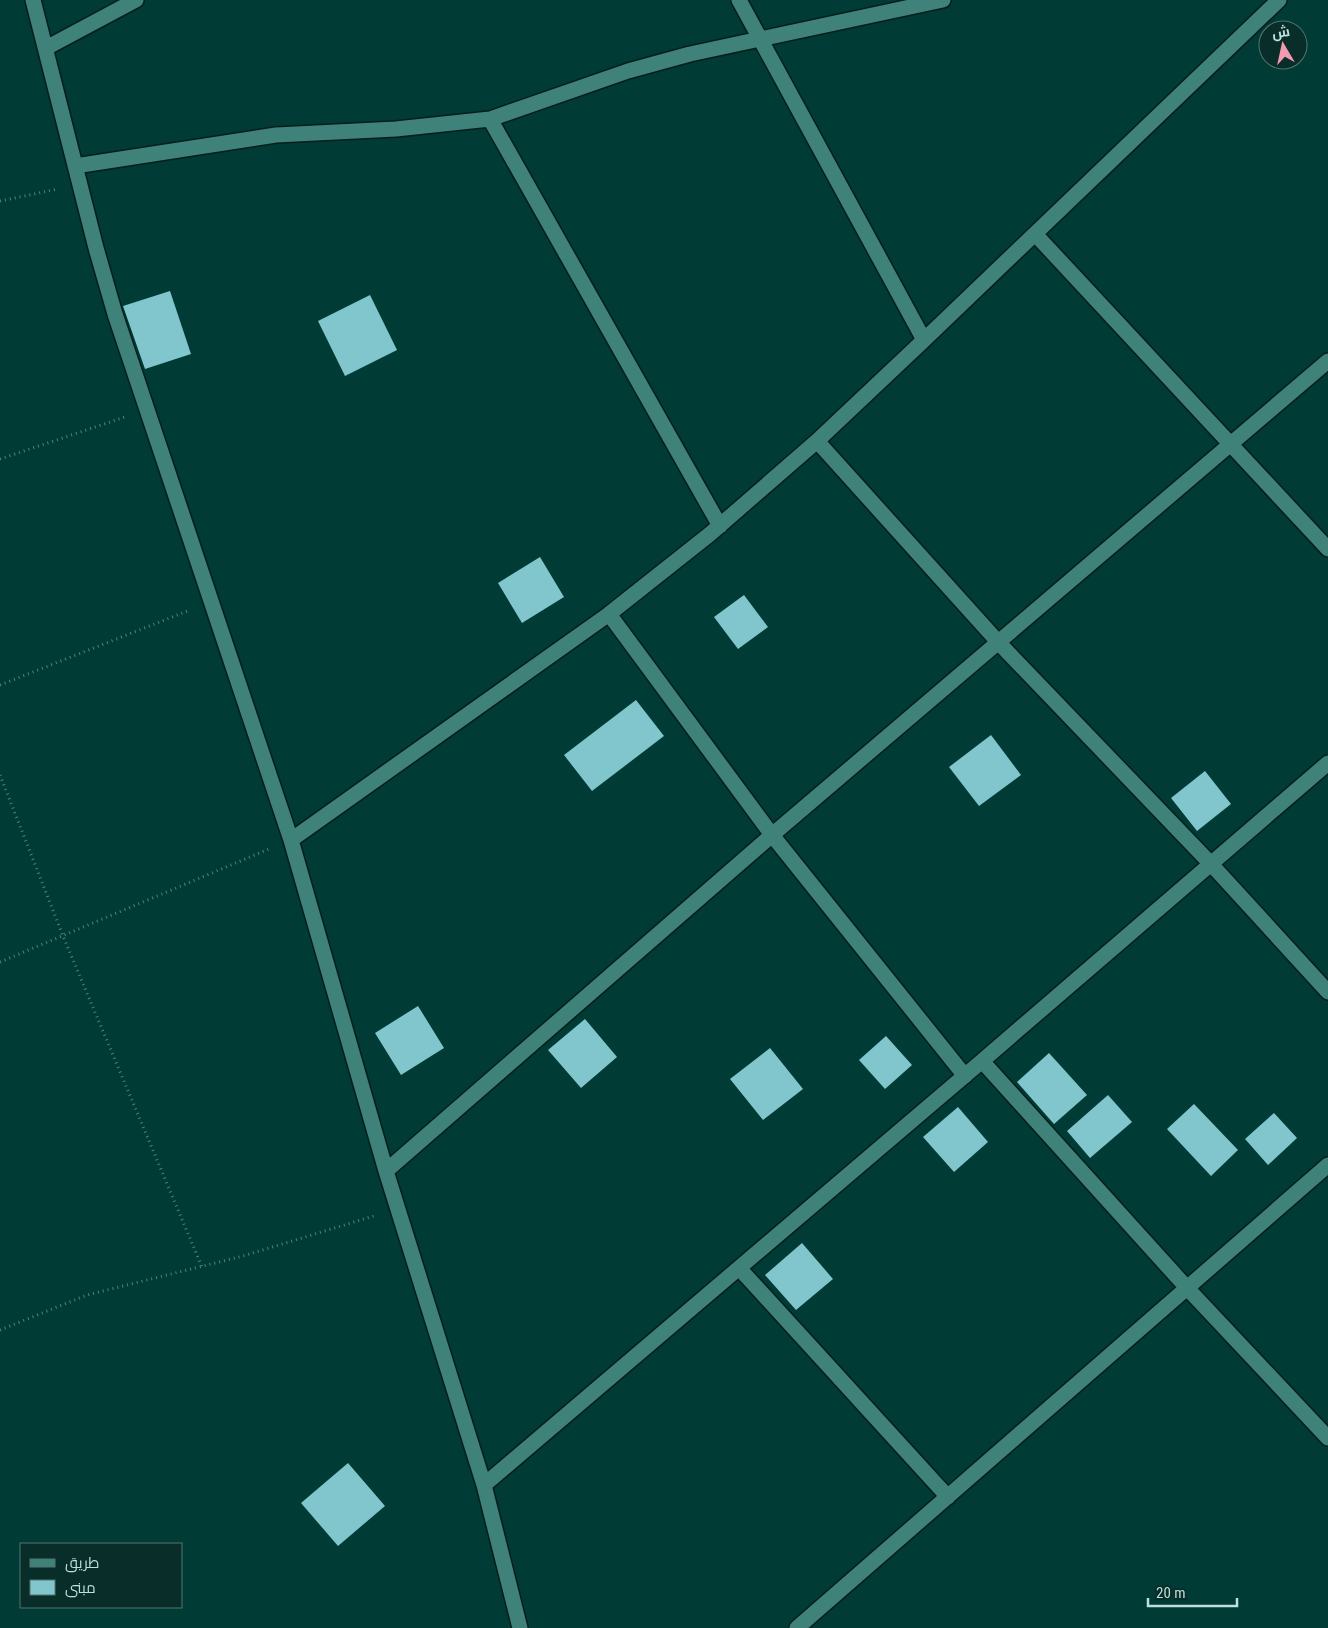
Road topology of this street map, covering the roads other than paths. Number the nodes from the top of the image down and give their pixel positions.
1 (33, 0) edge
2 (136, 0) edge
3 (739, 0) edge
4 (943, 0) edge
5 (1279, 0) edge
6 (761, 40) junction
7 (46, 48) junction
8 (490, 119) junction
9 (75, 166) junction
10 (1036, 235) junction
11 (924, 340) junction
12 (1328, 361) edge
13 (817, 441) junction
14 (1231, 445) junction
15 (720, 526) junction
16 (1328, 549) edge
17 (609, 614) junction
18 (999, 643) junction
19 (1328, 763) edge
20 (772, 835) junction
21 (291, 840) junction
22 (1211, 864) junction
23 (1328, 992) edge
24 (982, 1061) junction
25 (964, 1076) junction
26 (1328, 1165) edge
27 (386, 1171) junction
28 (739, 1268) junction
29 (1188, 1288) junction
30 (1328, 1438) edge
31 (484, 1485) junction
32 (948, 1497) junction
33 (520, 1628) edge
34 (797, 1628) edge

1 - 7 street
2 - 7 street
3 - 6 street
4 - 6 street
5 - 10 street
6 - 8 street
6 - 11 street
7 - 9 street
8 - 9 street
8 - 15 street
9 - 21 street
10 - 11 street
10 - 14 street
11 - 13 street
12 - 14 street
13 - 15 street
13 - 18 street
14 - 16 street
14 - 18 street
15 - 17 street
17 - 20 street
17 - 21 street
18 - 20 street
18 - 22 street
19 - 22 street
20 - 25 street
20 - 27 street
21 - 27 street
22 - 23 street
22 - 24 street
24 - 25 street
24 - 29 street
25 - 28 street
26 - 29 street
27 - 31 street
28 - 31 street
28 - 32 street
29 - 30 street
29 - 32 street
31 - 33 street
32 - 34 street

